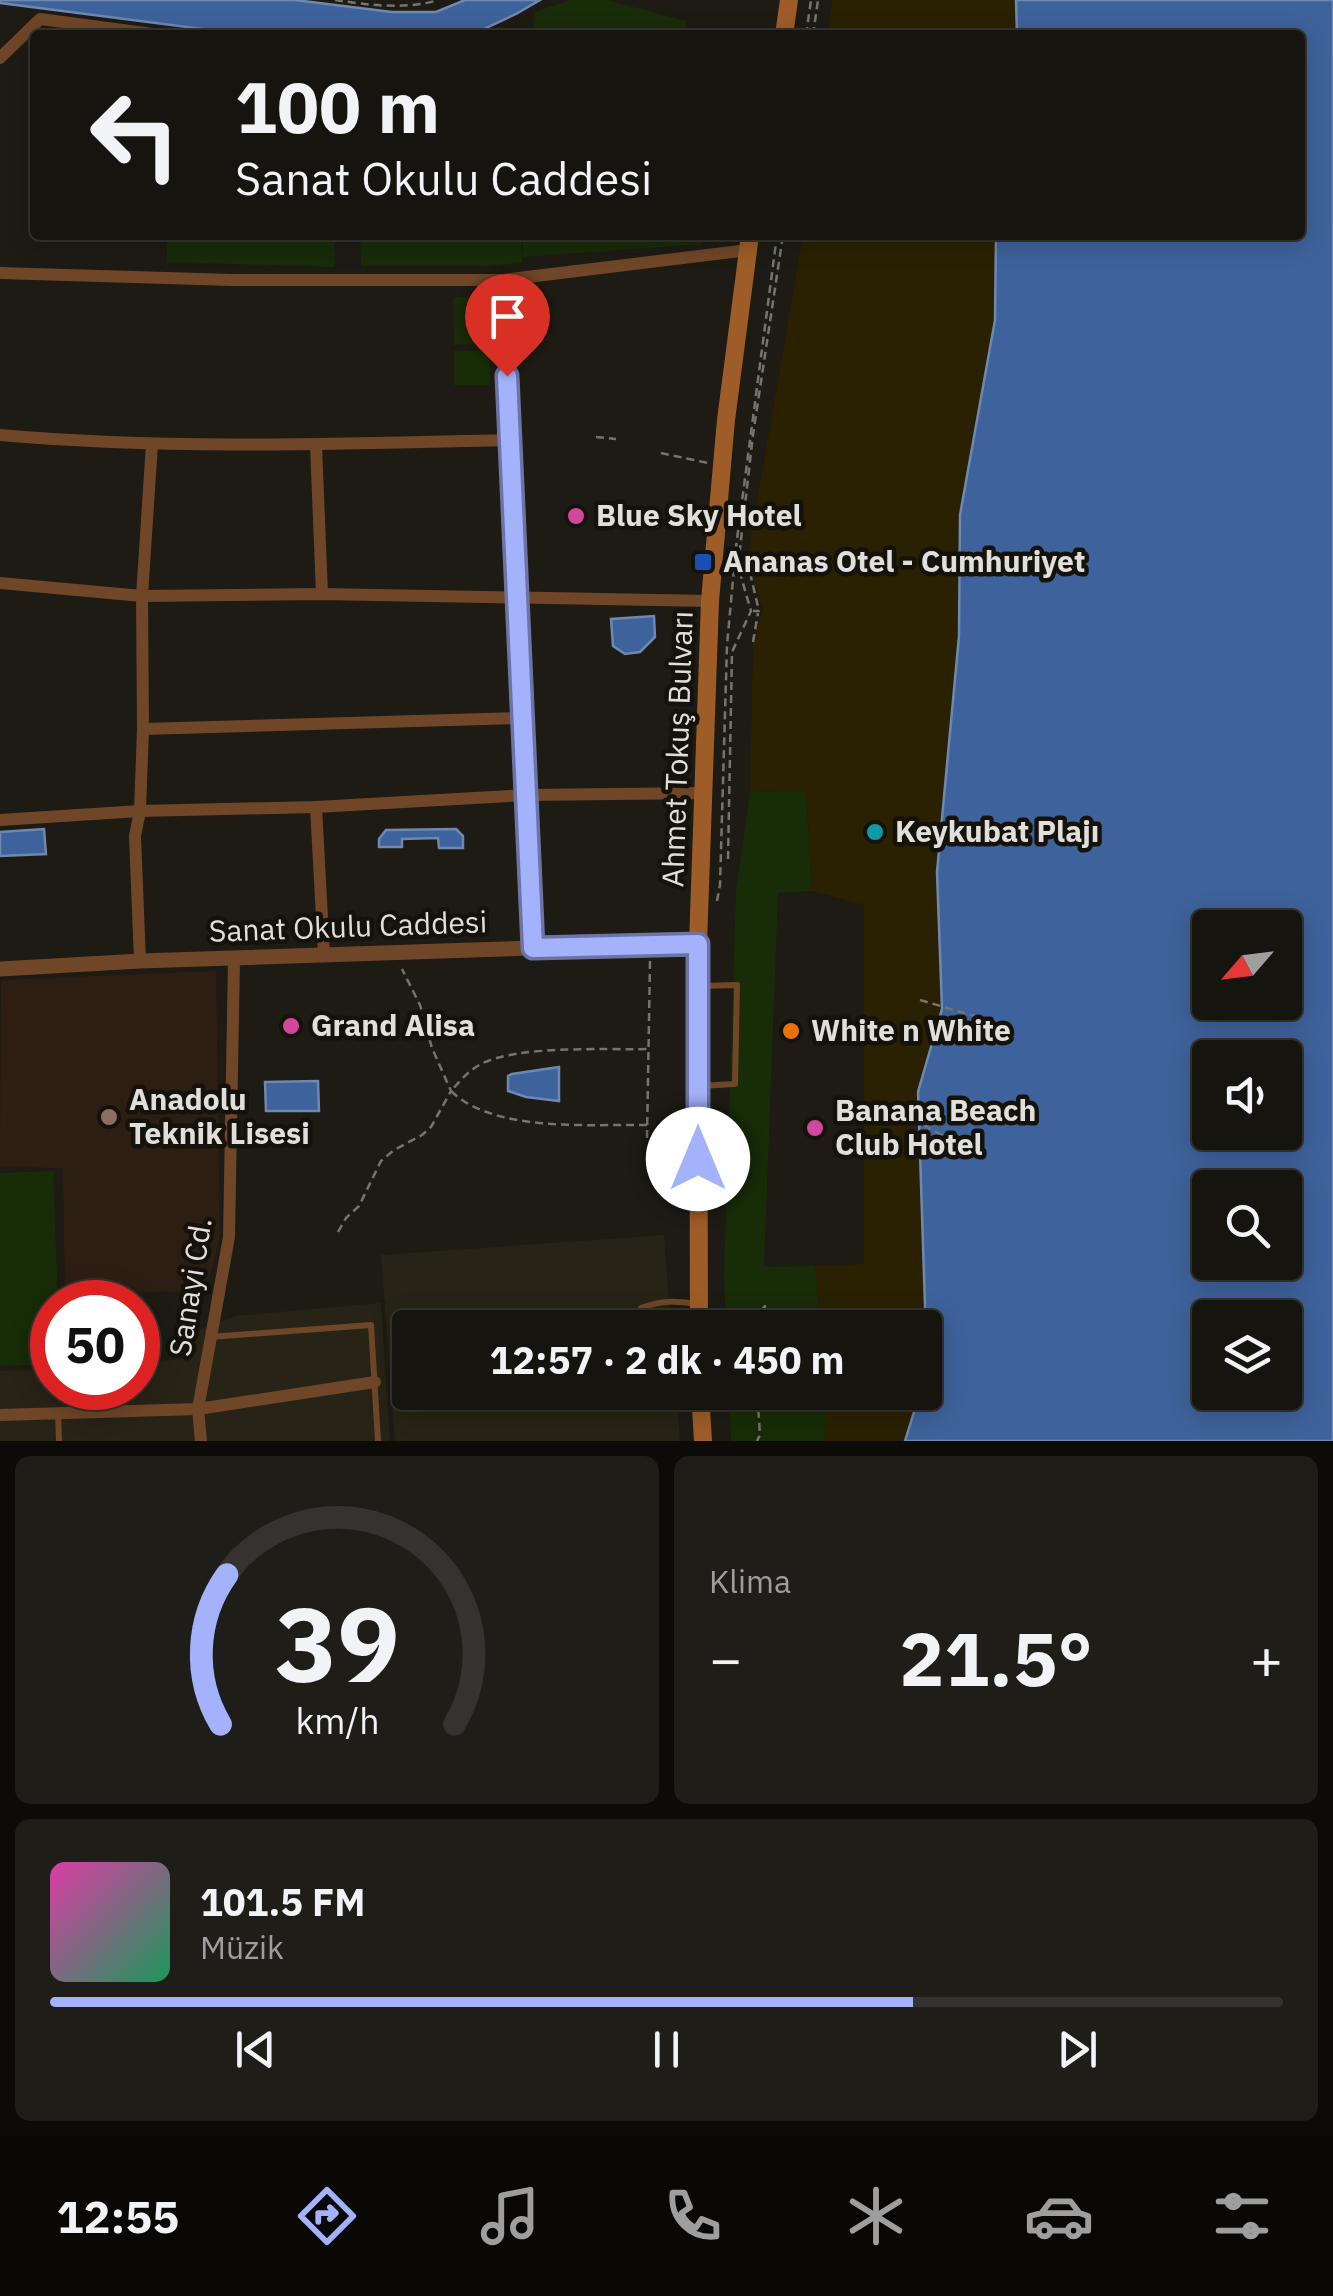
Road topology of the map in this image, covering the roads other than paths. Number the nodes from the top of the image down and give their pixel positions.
1 (789, 0) edge
2 (122, 30) edge
3 (785, 30) edge
4 (0, 58) edge
5 (749, 242) edge
6 (0, 272) edge
7 (503, 280) junction
8 (0, 434) edge
9 (509, 440) junction
10 (152, 444) junction
11 (316, 444) junction
12 (0, 583) edge
13 (322, 594) junction
14 (142, 596) junction
15 (518, 597) junction
16 (710, 601) junction
17 (522, 718) junction
18 (142, 729) junction
19 (704, 793) junction
20 (526, 795) junction
21 (316, 807) junction
22 (140, 811) junction
23 (0, 820) edge
24 (698, 944) junction
25 (533, 948) junction
26 (324, 955) junction
27 (234, 960) junction
28 (140, 961) junction
29 (0, 969) edge
30 (698, 986) junction
31 (698, 1086) junction
32 (698, 1305) junction
33 (641, 1308) dead end
34 (698, 1310) edge
35 (209, 1337) junction
36 (375, 1382) junction
37 (198, 1409) junction
38 (701, 1410) edge
39 (58, 1414) junction
40 (0, 1416) edge
41 (59, 1441) edge
42 (201, 1441) edge
43 (378, 1441) edge
44 (703, 1441) edge

1 - 3 main road
2 - 4 street
5 - 7 street
5 - 16 main road, Ahmet Tokuş Bulvarı
6 - 7 street
7 - 9 street
8 - 10 street
9 - 11 street
9 - 15 street
10 - 11 street
10 - 14 street
11 - 13 street
12 - 14 street
13 - 14 street
13 - 15 street
14 - 18 street
15 - 16 street
15 - 17 street
16 - 19 main road, Ahmet Tokuş Bulvarı
17 - 18 street
17 - 20 street
18 - 22 street
19 - 20 street
19 - 24 main road, Ahmet Tokuş Bulvarı
20 - 21 street
20 - 25 street
21 - 22 street
21 - 26 street
22 - 23 street
22 - 28 street
24 - 25 street, Sanat Okulu Caddesi
24 - 30 main road, Ahmet Tokuş Bulvarı
25 - 26 street, Sanat Okulu Caddesi
26 - 27 street, Sanat Okulu Caddesi
27 - 28 street, Sanat Okulu Caddesi
27 - 35 street, Sanayi Cd.
28 - 29 street, Sanat Okulu Caddesi
30 - 31 main road, Ahmet Tokuş Bulvarı
30 - 31 lane
31 - 32 main road, Ahmet Tokuş Bulvarı
32 - 33 lane
32 - 34 main road, Ahmet Tokuş Bulvarı
35 - 36 lane
35 - 37 street, Sanayi Cd.
36 - 37 street
36 - 43 lane
37 - 39 street
37 - 42 street, Sanayi Cd.
38 - 44 main road
39 - 40 street
39 - 41 lane

